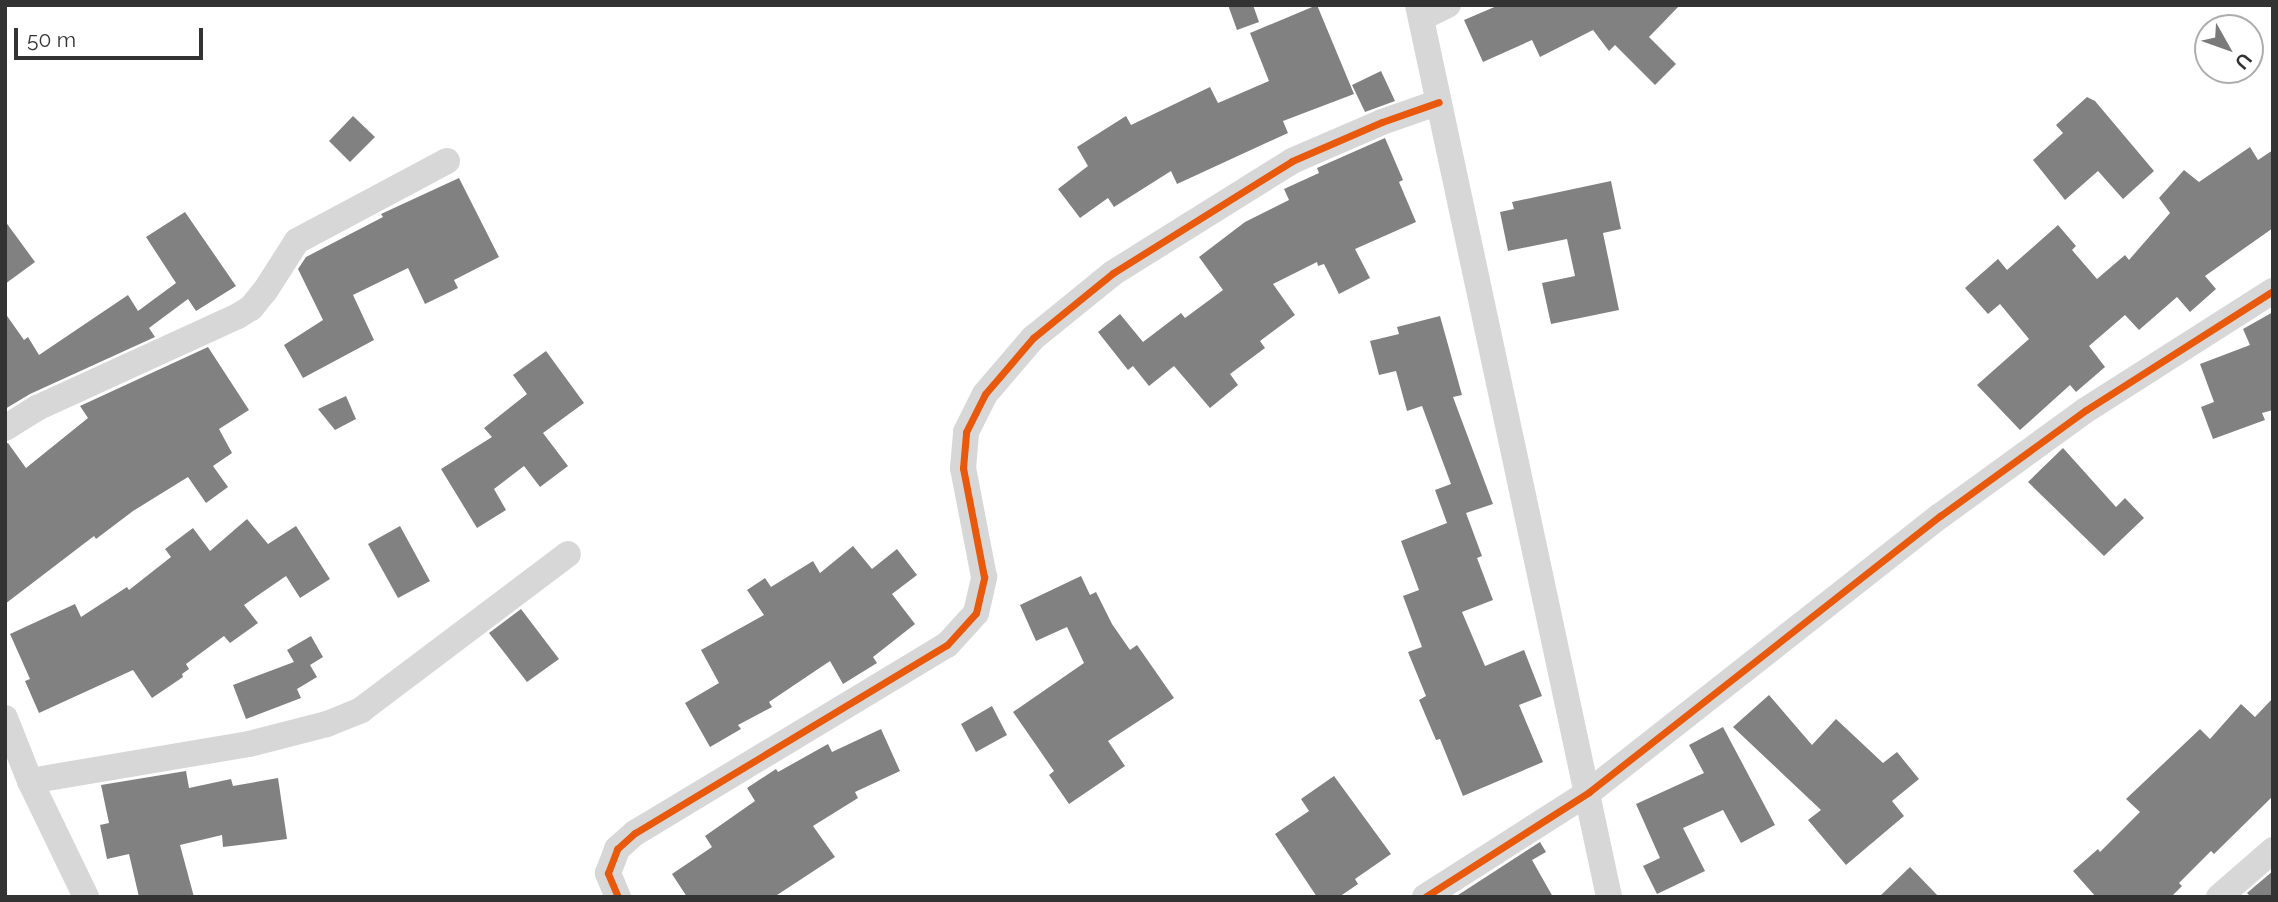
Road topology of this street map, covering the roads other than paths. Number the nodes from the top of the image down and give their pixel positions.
1 (1448, 5) edge
2 (1419, 12) edge
3 (1439, 102) junction
4 (447, 161) dead end
5 (2273, 291) edge
6 (5, 428) edge
7 (568, 554) dead end
8 (6, 724) edge
9 (30, 781) junction
10 (1589, 792) junction
11 (2273, 850) edge
12 (86, 897) edge
13 (618, 897) edge
14 (1425, 897) edge
15 (1609, 897) edge
16 (2220, 897) edge

1 - 2 street
2 - 3 street
3 - 10 street
3 - 13 street
4 - 6 street
5 - 10 street
7 - 9 street
8 - 9 street
9 - 12 street
10 - 14 street
10 - 15 street
11 - 16 street

